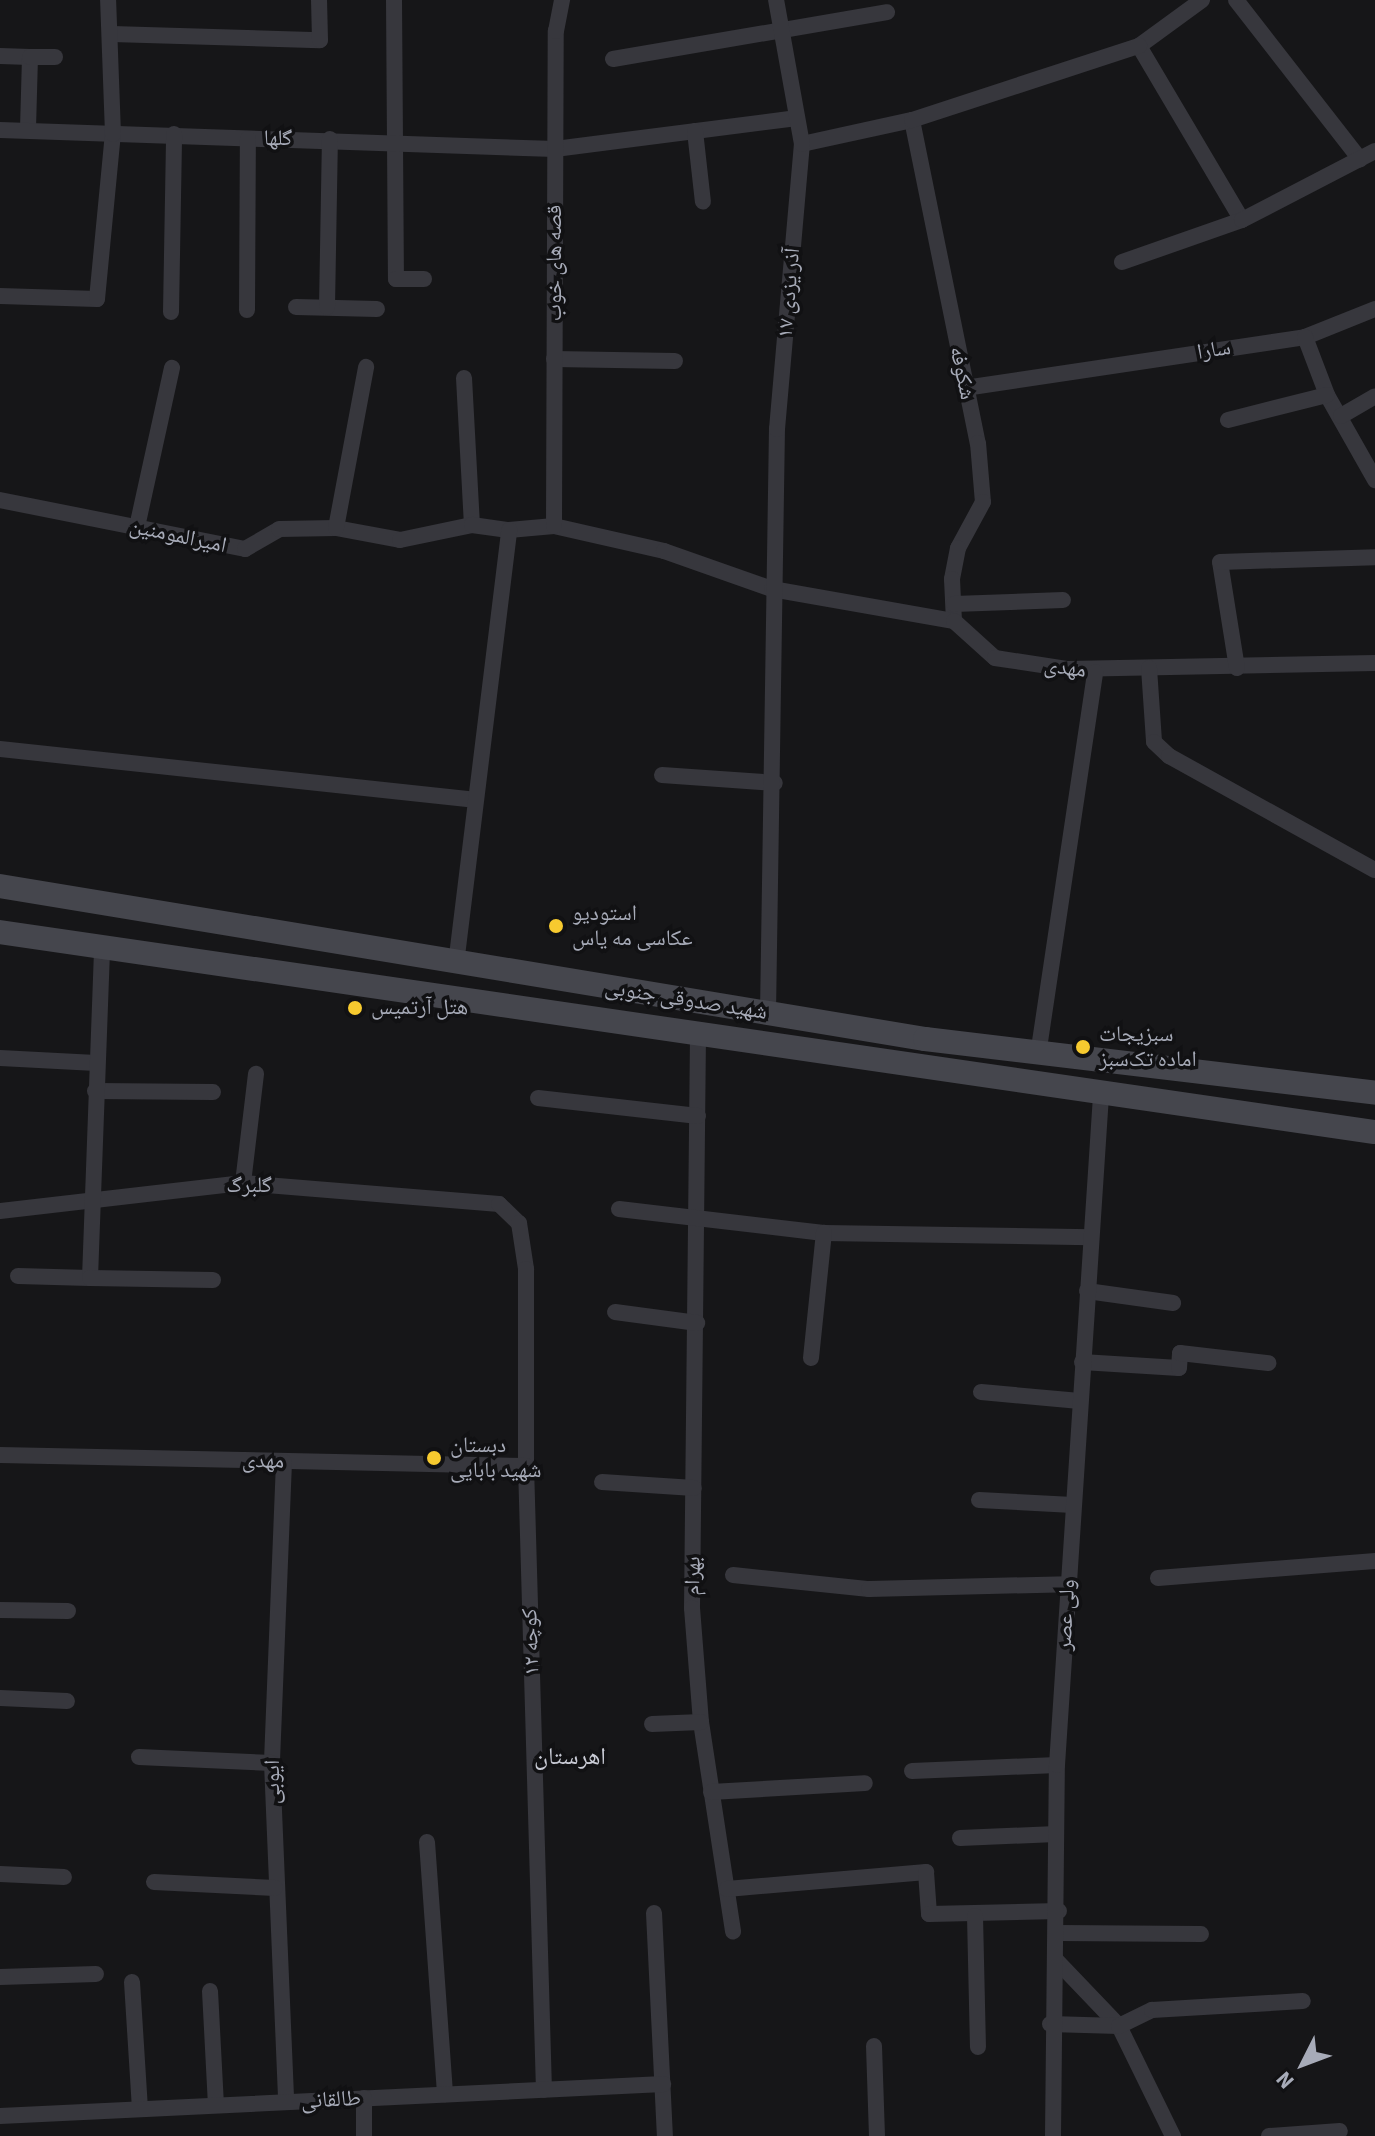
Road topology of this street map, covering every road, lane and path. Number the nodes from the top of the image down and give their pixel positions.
1 (108, 0) edge
2 (319, 0) edge
3 (394, 0) edge
4 (562, 0) edge
5 (776, 0) edge
6 (1202, 0) edge
7 (1236, 0) edge
8 (887, 12) dead end
9 (780, 31) junction
10 (112, 34) junction
11 (1139, 46) junction
12 (0, 56) edge
13 (30, 57) junction
14 (55, 57) dead end
15 (613, 59) dead end
16 (797, 118) junction
17 (912, 120) junction
18 (0, 130) edge
19 (28, 130) junction
20 (695, 131) junction
21 (113, 134) junction
22 (174, 134) junction
23 (248, 139) junction
24 (330, 139) junction
25 (802, 144) junction
26 (396, 147) junction
27 (555, 149) junction
28 (1368, 155) edge
29 (703, 202) dead end
30 (1242, 220) junction
31 (1122, 262) dead end
32 (424, 279) dead end
33 (0, 296) edge
34 (296, 307) dead end
35 (327, 307) junction
36 (377, 309) dead end
37 (1375, 309) edge
38 (247, 310) dead end
39 (171, 312) dead end
40 (1305, 337) junction
41 (554, 359) junction
42 (675, 361) dead end
43 (366, 367) dead end
44 (172, 368) dead end
45 (464, 378) dead end
46 (965, 388) junction
47 (1327, 395) junction
48 (1375, 396) edge
49 (1341, 416) junction
50 (1228, 420) dead end
51 (1375, 480) edge
52 (0, 500) edge
53 (472, 525) junction
54 (554, 526) junction
55 (137, 527) junction
56 (336, 528) junction
57 (509, 530) junction
58 (1375, 557) edge
59 (772, 589) junction
60 (1063, 600) dead end
61 (954, 613) junction
62 (1375, 663) edge
63 (1149, 668) junction
64 (1237, 668) junction
65 (1095, 672) junction
66 (0, 749) edge
67 (662, 775) dead end
68 (775, 783) junction
69 (474, 800) junction
70 (1375, 870) edge
71 (0, 886) edge
72 (0, 932) edge
73 (102, 947) junction
74 (456, 964) junction
75 (579, 982) junction
76 (768, 1013) junction
77 (573, 1015) junction
78 (698, 1035) junction
79 (1038, 1055) junction
80 (0, 1058) edge
81 (96, 1063) junction
82 (256, 1074) dead end
83 (95, 1091) junction
84 (213, 1092) dead end
85 (1375, 1093) edge
86 (1101, 1095) junction
87 (538, 1098) dead end
88 (698, 1116) junction
89 (1375, 1132) edge
90 (243, 1183) junction
91 (89, 1201) junction
92 (499, 1204) joint
93 (619, 1209) dead end
94 (0, 1211) edge
95 (697, 1217) junction
96 (824, 1233) junction
97 (1091, 1237) junction
98 (18, 1276) dead end
99 (90, 1278) junction
100 (213, 1280) dead end
101 (1087, 1291) junction
102 (1173, 1303) dead end
103 (615, 1312) dead end
104 (697, 1323) junction
105 (811, 1358) dead end
106 (1082, 1362) junction
107 (1268, 1363) dead end
108 (981, 1392) dead end
109 (1080, 1401) junction
110 (0, 1455) edge
111 (284, 1462) junction
112 (526, 1466) junction
113 (602, 1482) dead end
114 (694, 1488) junction
115 (979, 1500) dead end
116 (1073, 1505) junction
117 (1375, 1561) edge
118 (733, 1575) dead end
119 (1158, 1578) dead end
120 (1067, 1584) junction
121 (0, 1610) edge
122 (68, 1611) dead end
123 (0, 1698) edge
124 (67, 1701) dead end
125 (701, 1722) junction
126 (652, 1724) dead end
127 (139, 1757) dead end
128 (272, 1763) junction
129 (1057, 1765) junction
130 (912, 1771) dead end
131 (865, 1783) dead end
132 (711, 1792) junction
133 (1056, 1834) junction
134 (960, 1838) dead end
135 (427, 1842) dead end
136 (0, 1874) edge
137 (64, 1877) dead end
138 (154, 1882) dead end
139 (275, 1888) junction
140 (727, 1889) junction
141 (1059, 1911) junction
142 (654, 1913) dead end
143 (975, 1916) junction
144 (733, 1932) dead end
145 (1058, 1933) junction
146 (1201, 1934) dead end
147 (1056, 1960) junction
148 (96, 1974) dead end
149 (0, 1977) edge
150 (132, 1982) dead end
151 (210, 1991) dead end
152 (1303, 2001) dead end
153 (1050, 2024) junction
154 (1119, 2026) junction
155 (874, 2046) dead end
156 (978, 2047) dead end
157 (663, 2084) junction
158 (544, 2090) junction
159 (445, 2094) junction
160 (364, 2098) junction
161 (286, 2102) junction
162 (216, 2105) junction
163 (140, 2109) junction
164 (0, 2116) edge
165 (1340, 2131) dead end
166 (364, 2136) edge
167 (665, 2136) edge
168 (877, 2136) edge
169 (1053, 2136) edge
170 (1173, 2136) edge
171 (1269, 2136) edge

1 - 10 street
2 - 10 street
3 - 26 street
4 - 27 street, قصه های خوب
5 - 9 street, آذر یزدی ۱۷
6 - 11 street
7 - 28 street
8 - 9 street
9 - 15 street
9 - 16 street, آذر یزدی ۱۷
10 - 21 street
11 - 17 street
11 - 30 street
12 - 13 street
13 - 14 street
13 - 19 street
16 - 20 street, گلها
16 - 25 street, آذر یزدی ۱۷
17 - 25 street
17 - 46 street, شکوفه
18 - 19 street, گلها
19 - 21 street, گلها
20 - 27 street, گلها
20 - 29 street
21 - 22 street, گلها
21 - 33 street
22 - 23 street, گلها
22 - 39 street
23 - 24 street, گلها
23 - 38 street
24 - 26 street, گلها
24 - 35 street
25 - 59 street, آذر یزدی ۱۷
26 - 27 street, گلها
26 - 32 street
27 - 41 street, قصه های خوب
28 - 30 street
30 - 31 street
34 - 35 street
35 - 36 street
37 - 40 street, سارا
40 - 46 street, سارا
40 - 47 street
41 - 42 street
41 - 54 street, قصه های خوب
43 - 56 street
44 - 55 street
45 - 53 street
46 - 61 street, شکوفه
47 - 49 street
47 - 50 street
48 - 49 street
49 - 51 street
52 - 55 street, امیرالمومنین
53 - 56 street, امیرالمومنین
53 - 57 street, امیرالمومنین
54 - 57 street, امیرالمومنین
54 - 59 street, امیرالمومنین
55 - 56 street, امیرالمومنین
57 - 69 street
58 - 64 street
59 - 61 street
59 - 68 street, آذر یزدی ۱۷
60 - 61 street
61 - 65 street, مهدی
62 - 64 street, مهدی
63 - 64 street, مهدی
63 - 65 street, مهدی
63 - 70 street
65 - 79 street
66 - 69 street
67 - 68 street
68 - 76 street, آذر یزدی ۱۷
69 - 74 street
71 - 74 main road, شهید صدوقی جنوبی
72 - 73 main road, شهید صدوقی جنوبی
73 - 77 main road, شهید صدوقی جنوبی
73 - 81 street
74 - 75 main road, شهید صدوقی جنوبی
75 - 76 main road, شهید صدوقی جنوبی
75 - 77 main road
76 - 79 main road, شهید صدوقی جنوبی
77 - 78 main road, شهید صدوقی جنوبی
78 - 86 main road, شهید صدوقی جنوبی
78 - 88 street, بهرام
79 - 85 main road, شهید صدوقی جنوبی
80 - 81 street
81 - 83 street
82 - 90 street
83 - 84 street
83 - 91 street
86 - 89 main road, شهید صدوقی جنوبی
86 - 97 street, ولی عصر
87 - 88 street
88 - 95 street, بهرام
90 - 91 street, گلبرگ
90 - 92 street, گلبرگ
91 - 94 street, گلبرگ
91 - 99 street
92 - 112 street, کوچه ۱۲
93 - 95 street
95 - 96 street
95 - 104 street, بهرام
96 - 97 street
96 - 105 street
97 - 101 street, ولی عصر
98 - 99 street
99 - 100 street
101 - 102 street
101 - 106 street, ولی عصر
103 - 104 street
104 - 114 street, بهرام
106 - 107 street
106 - 109 street, ولی عصر
108 - 109 street
109 - 116 street, ولی عصر
110 - 111 street, مهدی
111 - 112 street, مهدی
111 - 128 street, ایوبی
112 - 158 street, کوچه ۱۲
113 - 114 street
114 - 125 street, بهرام
115 - 116 street
116 - 120 street, ولی عصر
117 - 119 street
118 - 120 street
120 - 129 street, ولی عصر
121 - 122 street
123 - 124 street
125 - 126 street
125 - 132 street, بهرام
127 - 128 street
128 - 139 street, ایوبی
129 - 130 street
129 - 133 street, ولی عصر
131 - 132 street
132 - 140 street, بهرام
133 - 134 street
133 - 141 street, ولی عصر
135 - 159 street
136 - 137 street
138 - 139 street
139 - 161 street, ایوبی
140 - 143 street
140 - 144 street, بهرام
141 - 143 street
141 - 145 street, ولی عصر
142 - 157 street
143 - 156 street
145 - 146 street
145 - 147 street, ولی عصر
147 - 153 street, ولی عصر
147 - 154 street
148 - 149 street
150 - 163 street
151 - 162 street
152 - 154 street
153 - 154 street
153 - 169 street, ولی عصر
154 - 170 street
155 - 168 street
157 - 158 street, طالقانی
157 - 167 street
158 - 159 street, طالقانی
159 - 160 street, طالقانی
160 - 161 street, طالقانی
160 - 166 street
161 - 162 street, طالقانی
162 - 163 street, طالقانی
163 - 164 street, طالقانی
165 - 171 street

